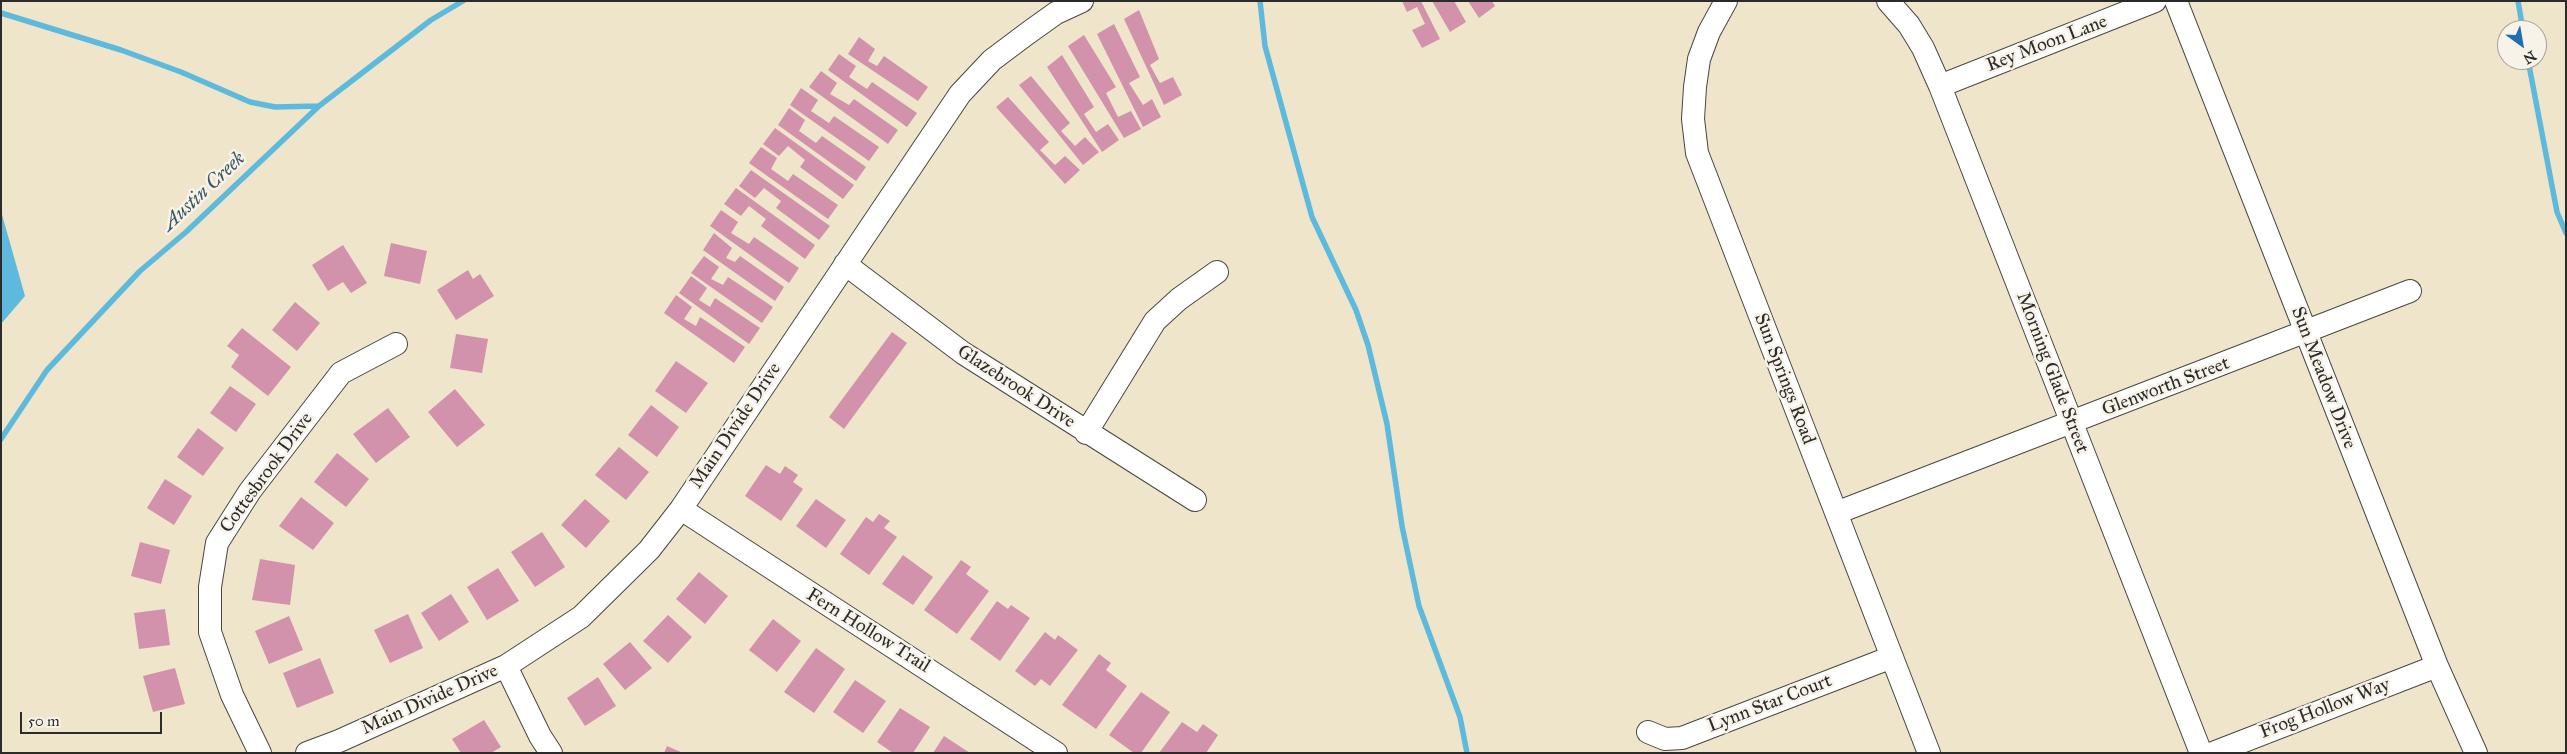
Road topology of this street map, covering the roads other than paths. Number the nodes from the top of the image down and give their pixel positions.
1 (1082, 1) edge
2 (1726, 1) edge
3 (1888, 1) edge
4 (2155, 1) edge
5 (2176, 1) edge
6 (1940, 86) junction
7 (845, 264) junction
8 (1217, 272) dead end
9 (2410, 291) dead end
10 (2306, 332) junction
11 (396, 344) dead end
12 (2072, 424) junction
13 (1086, 433) junction
14 (1195, 500) dead end
15 (681, 509) junction
16 (1836, 513) junction
17 (1892, 657) junction
18 (506, 666) junction
19 (2436, 666) junction
20 (1648, 732) dead end
21 (260, 753) edge
22 (307, 753) edge
23 (551, 753) edge
24 (1056, 753) edge
25 (1930, 753) edge
26 (2201, 753) edge
27 (2213, 753) edge
28 (2476, 753) edge

1 - 7 street, Main Divide Drive
2 - 16 street, Sun Springs Road
3 - 6 street, Morning Glade Street
4 - 6 street, Rey Moon Lane
5 - 10 street, Sun Meadow Drive
6 - 12 street, Morning Glade Street
7 - 13 street, Glazebrook Drive
7 - 15 street, Main Divide Drive
8 - 13 street
9 - 10 street, Glenworth Street
10 - 12 street, Glenworth Street
10 - 19 street, Sun Meadow Drive
11 - 21 street, Cottesbrook Drive
12 - 16 street, Glenworth Street
12 - 26 street, Morning Glade Street
13 - 14 street, Glazebrook Drive
15 - 18 street, Main Divide Drive
15 - 24 street, Fern Hollow Trail
16 - 17 street, Sun Springs Road
17 - 20 street, Lynn Star Court
17 - 25 street, Sun Springs Road
18 - 22 street, Main Divide Drive
18 - 23 street
19 - 27 street, Frog Hollow Way
19 - 28 street, Sun Meadow Drive

